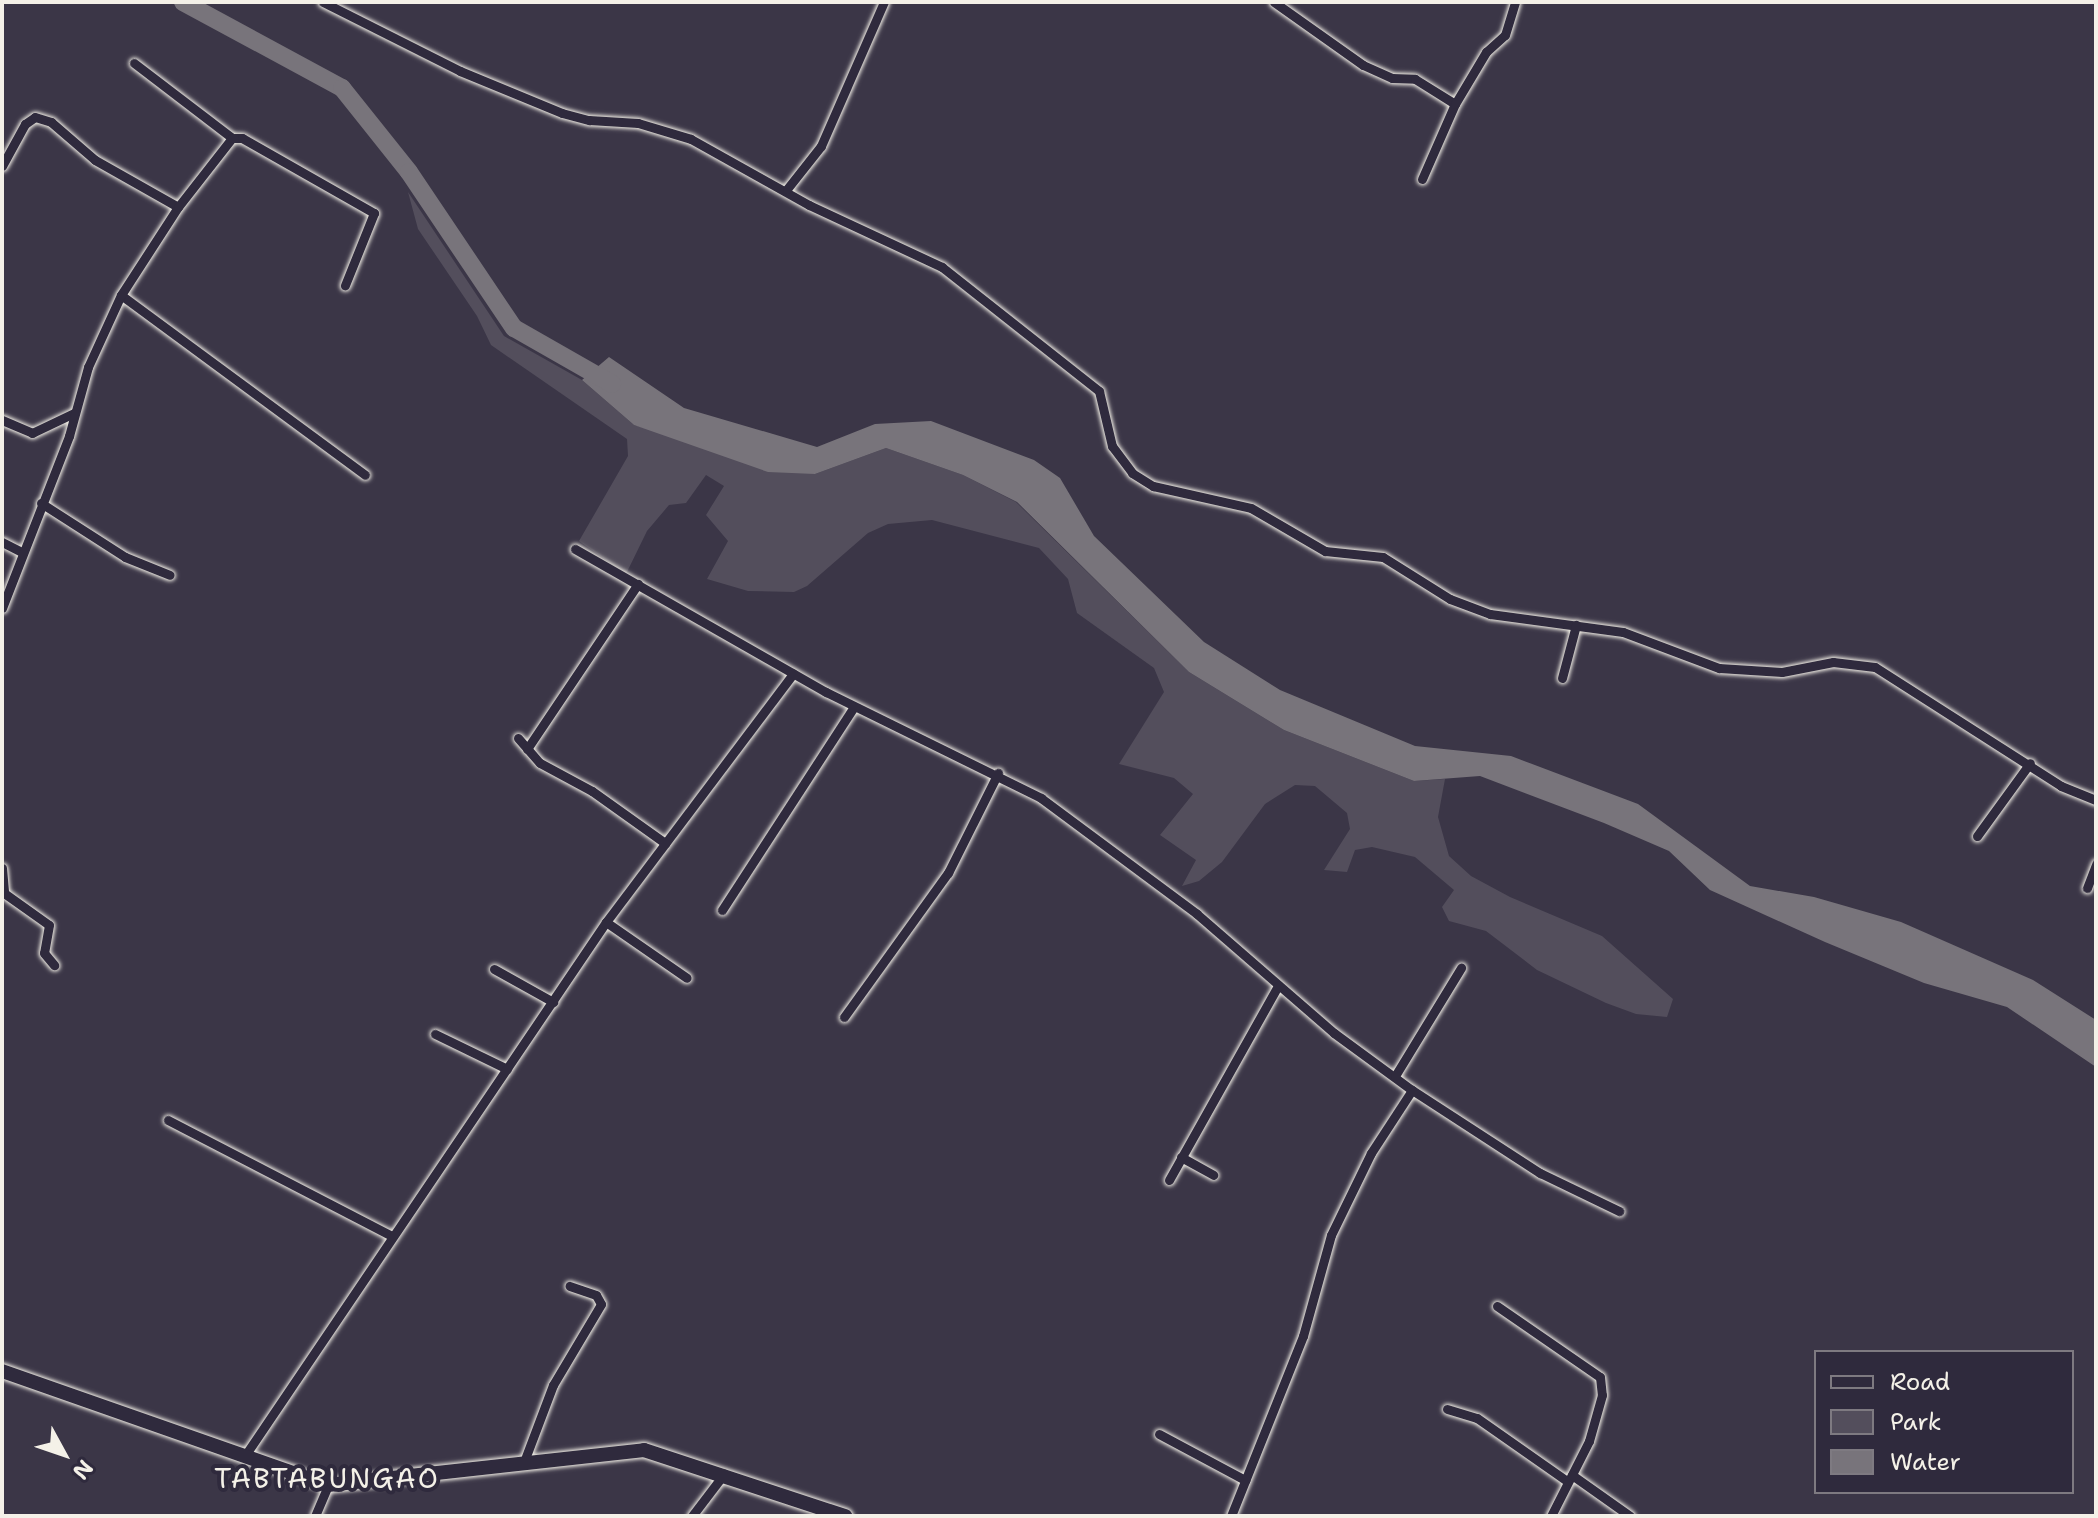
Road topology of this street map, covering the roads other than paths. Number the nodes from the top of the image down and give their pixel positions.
1 (323, 2) edge
2 (884, 2) edge
3 (1274, 2) edge
4 (1515, 2) edge
5 (134, 63) dead end
6 (1455, 104) junction
7 (232, 138) junction
8 (2, 166) edge
9 (1422, 179) dead end
10 (787, 189) junction
11 (178, 207) junction
12 (345, 285) dead end
13 (121, 295) junction
14 (74, 413) junction
15 (2, 420) edge
16 (365, 475) dead end
17 (41, 503) junction
18 (2, 542) edge
19 (575, 549) dead end
20 (22, 552) junction
21 (170, 575) dead end
22 (638, 584) junction
23 (2, 608) edge
24 (1576, 625) junction
25 (793, 674) junction
26 (1562, 678) dead end
27 (854, 707) junction
28 (518, 738) dead end
29 (527, 749) junction
30 (2030, 763) junction
31 (998, 773) junction
32 (2096, 800) edge
33 (1977, 836) dead end
34 (665, 843) junction
35 (2096, 864) edge
36 (2, 868) edge
37 (2087, 888) dead end
38 (722, 910) dead end
39 (606, 922) junction
40 (54, 965) dead end
41 (1461, 968) dead end
42 (494, 969) dead end
43 (687, 978) dead end
44 (1278, 986) junction
45 (553, 1002) junction
46 (844, 1017) dead end
47 (435, 1034) dead end
48 (507, 1069) junction
49 (1395, 1076) junction
50 (1412, 1090) junction
51 (168, 1120) dead end
52 (1181, 1157) junction
53 (1213, 1175) dead end
54 (1169, 1180) dead end
55 (1619, 1211) dead end
56 (392, 1236) junction
57 (570, 1286) dead end
58 (1497, 1306) dead end
59 (2, 1371) edge
60 (1447, 1409) dead end
61 (1159, 1434) dead end
62 (244, 1457) junction
63 (525, 1459) junction
64 (724, 1474) junction
65 (1569, 1478) junction
66 (1245, 1480) junction
67 (328, 1485) junction
68 (315, 1516) edge
69 (692, 1516) edge
70 (845, 1516) edge
71 (1231, 1516) edge
72 (1551, 1516) edge
73 (1630, 1516) edge

1 - 10 street
2 - 10 street
3 - 6 street
4 - 6 street
5 - 7 street
6 - 9 street
7 - 11 street
7 - 12 street
8 - 11 street
10 - 24 street
11 - 13 street
13 - 14 street
13 - 16 street
14 - 15 street
14 - 17 street
17 - 20 street
17 - 21 street
18 - 20 street
19 - 22 street
20 - 23 street
22 - 25 street
22 - 29 street
24 - 26 street
24 - 30 street
25 - 27 street
25 - 34 street
27 - 31 street
27 - 38 street
28 - 29 street
29 - 34 street
30 - 32 street
30 - 33 street
31 - 44 street
31 - 46 street
34 - 39 street
35 - 37 street
36 - 40 street
39 - 43 street
39 - 45 street
41 - 49 street
42 - 45 street
44 - 49 street
44 - 52 street
45 - 48 street
47 - 48 street
48 - 56 street
49 - 50 street
50 - 55 street
50 - 66 street
51 - 56 street
52 - 53 street
52 - 54 street
56 - 62 street
57 - 63 street
58 - 65 street
59 - 62 street
60 - 65 street
61 - 66 street
62 - 67 street
63 - 64 street
63 - 67 street
64 - 69 street
64 - 70 street
65 - 72 street
65 - 73 street
66 - 71 street
67 - 68 street

